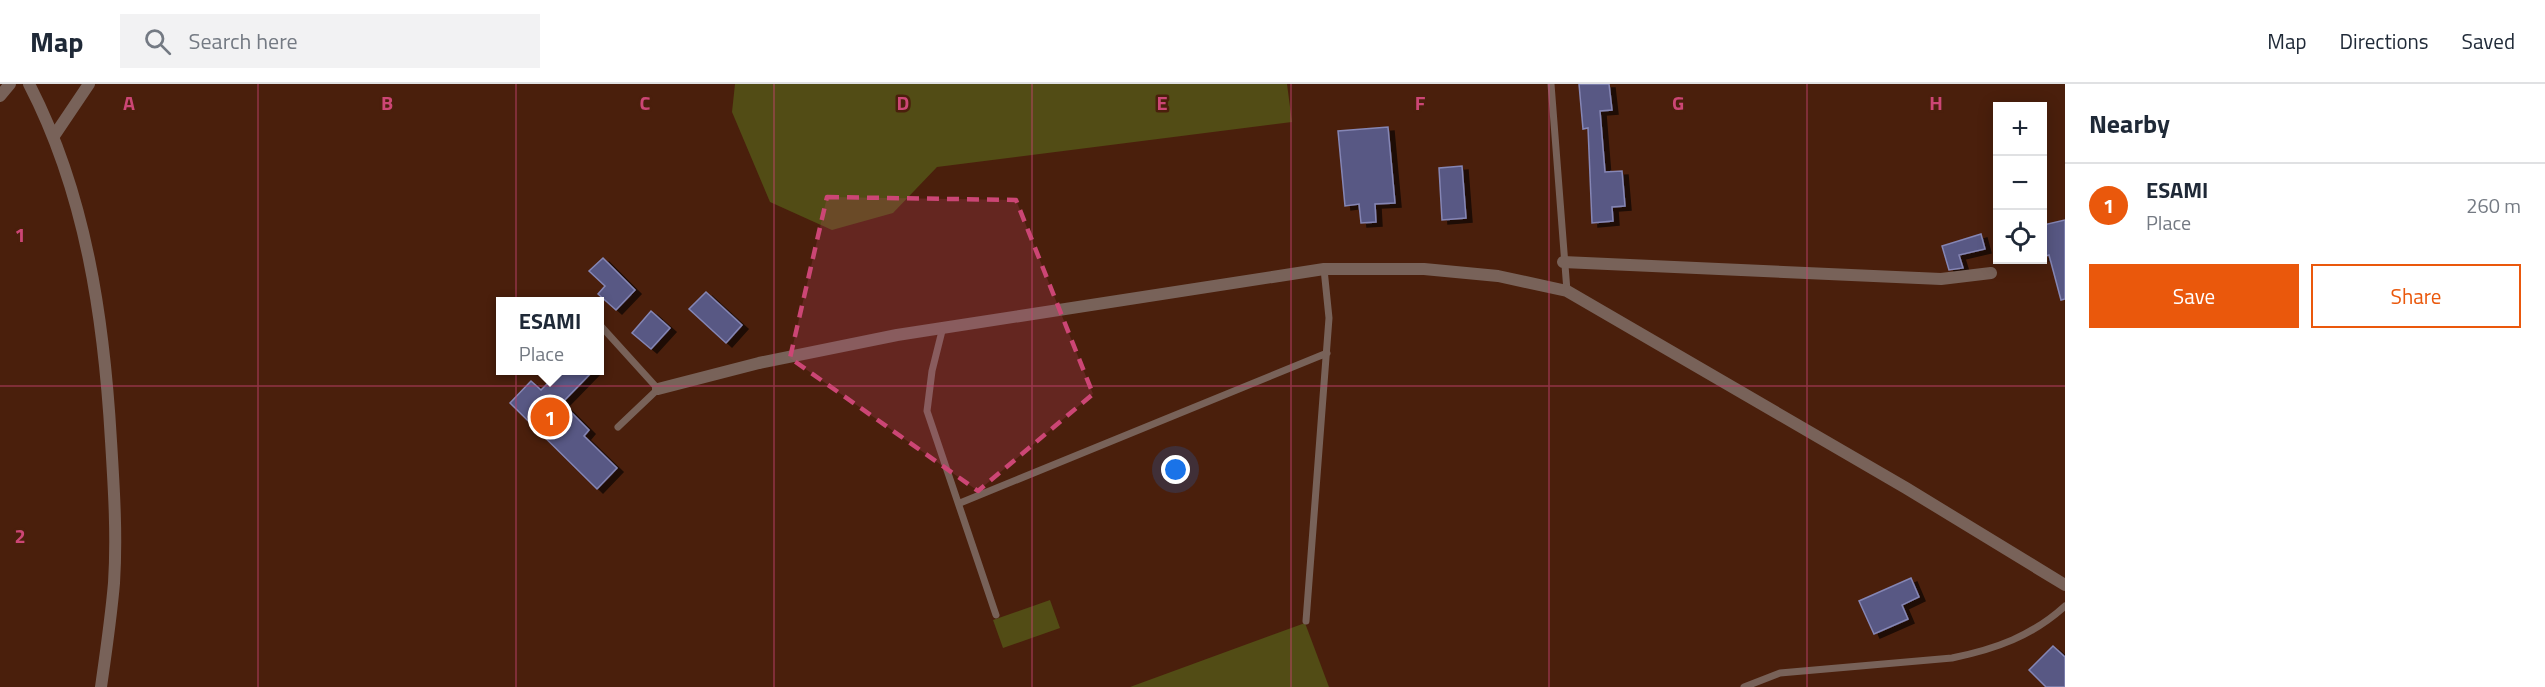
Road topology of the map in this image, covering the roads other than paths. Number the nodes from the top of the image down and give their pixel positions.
1 (10, 84) edge
2 (29, 84) edge
3 (89, 84) edge
4 (1551, 84) edge
5 (0, 96) edge
6 (54, 136) junction
7 (1563, 262) junction
8 (1324, 269) junction
9 (1991, 273) dead end
10 (1567, 291) junction
11 (943, 327) junction
12 (604, 329) edge
13 (1327, 353) junction
14 (658, 389) junction
15 (618, 427) dead end
16 (960, 503) junction
17 (2065, 585) edge
18 (2065, 606) edge
19 (996, 615) dead end
20 (1306, 621) dead end
21 (101, 687) edge
22 (1744, 687) edge

1 - 5 street
2 - 6 street
3 - 6 street
4 - 7 lane
6 - 21 street
7 - 9 street
7 - 10 lane
8 - 10 street
8 - 11 street
8 - 13 lane
10 - 17 street
11 - 14 street
11 - 16 lane
12 - 14 lane
13 - 16 lane
13 - 20 lane
14 - 15 lane
16 - 19 lane
18 - 22 lane

